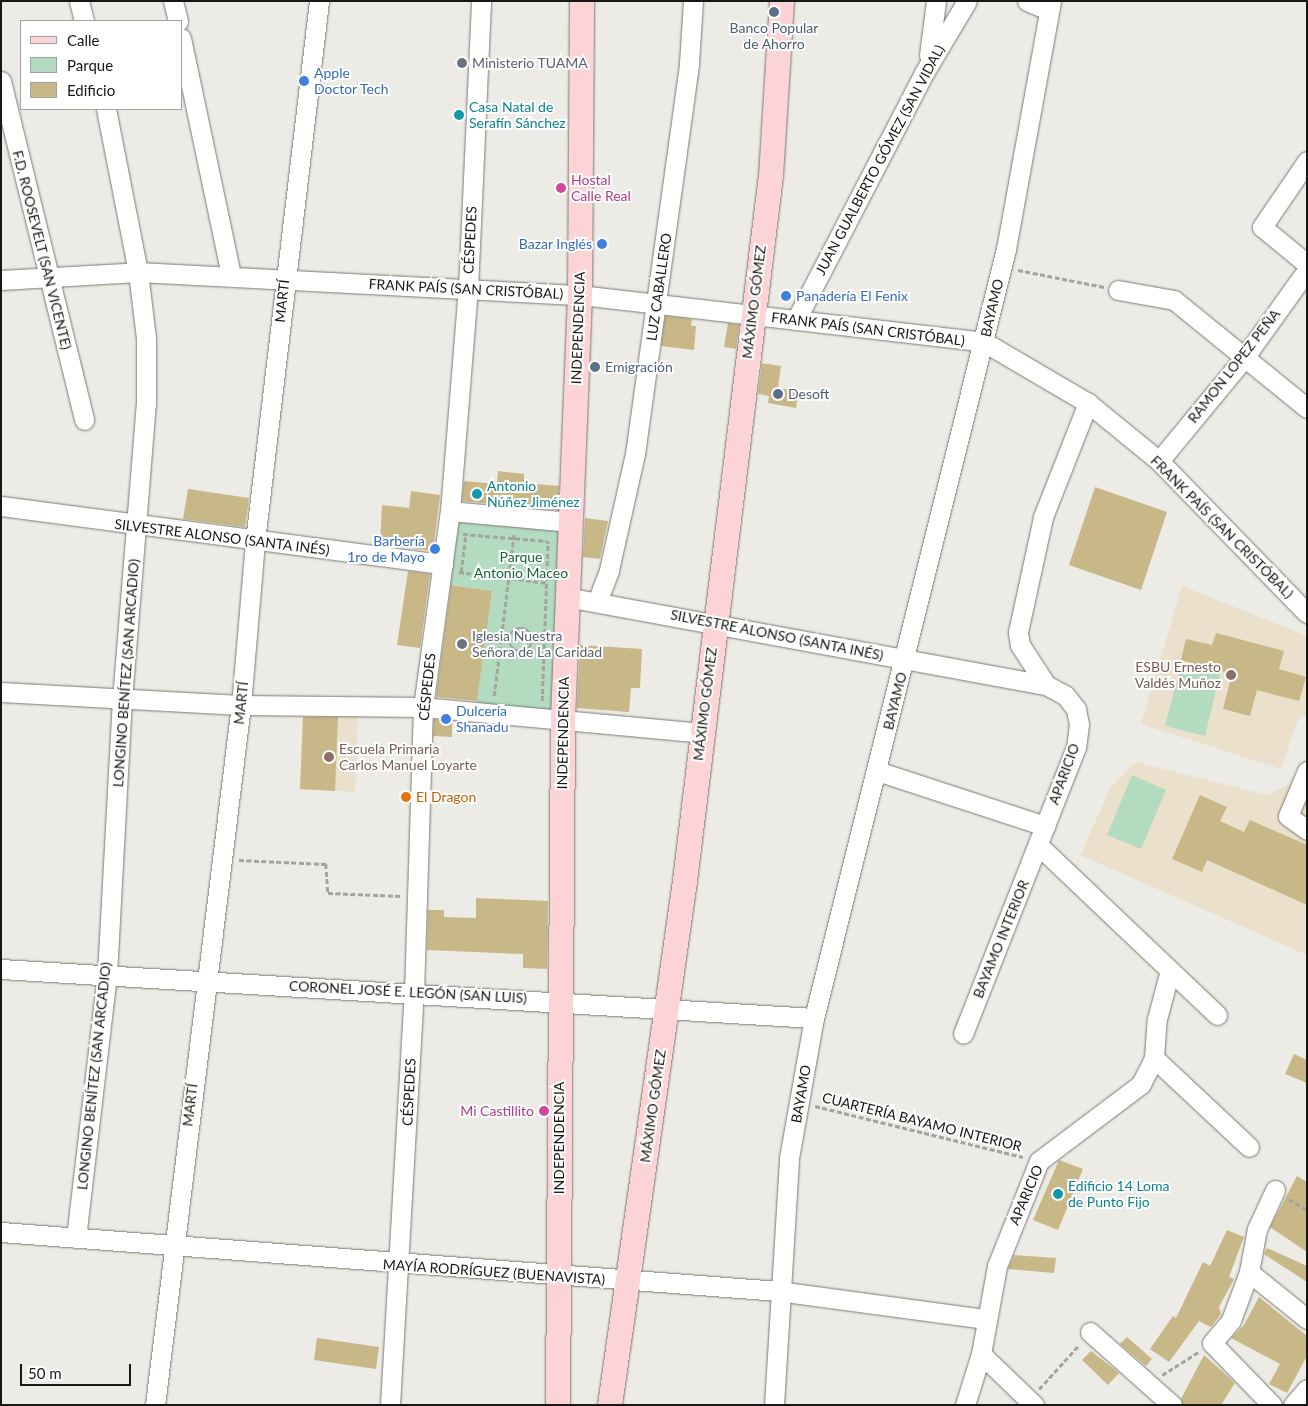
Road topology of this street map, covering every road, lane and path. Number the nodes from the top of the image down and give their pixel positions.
1 (79, 1) edge
2 (174, 1) edge
3 (318, 1) edge
4 (481, 1) edge
5 (582, 1) edge
6 (692, 1) edge
7 (782, 1) edge
8 (936, 1) edge
9 (967, 1) edge
10 (1026, 1) edge
11 (1049, 6) edge
12 (84, 20) edge
13 (178, 20) edge
14 (182, 43) edge
15 (924, 73) junction
16 (1, 81) edge
17 (106, 110) edge
18 (1307, 160) edge
19 (1307, 264) edge
20 (1002, 267) junction
21 (1307, 270) edge
22 (138, 272) junction
23 (48, 276) junction
24 (231, 276) junction
25 (1, 280) edge
26 (284, 280) junction
27 (468, 289) junction
28 (1118, 290) joint
29 (580, 295) junction
30 (657, 304) junction
31 (752, 315) junction
32 (796, 320) junction
33 (984, 342) junction
34 (1244, 358) junction
35 (1088, 403) junction
36 (1307, 408) edge
37 (84, 420) dead end
38 (1159, 462) junction
39 (1, 506) edge
40 (459, 512) junction
41 (516, 517) junction
42 (138, 527) junction
43 (457, 533) junction
44 (562, 535) junction
45 (513, 538) junction
46 (256, 541) junction
47 (448, 569) junction
48 (609, 570) junction
49 (508, 578) junction
50 (560, 588) junction
51 (597, 602) junction
52 (1307, 612) edge
53 (715, 621) junction
54 (501, 638) junction
55 (509, 639) junction
56 (905, 660) junction
57 (1046, 685) junction
58 (1, 692) edge
59 (122, 700) junction
60 (241, 705) junction
61 (423, 707) junction
62 (491, 714) junction
63 (552, 718) junction
64 (701, 734) junction
65 (877, 771) junction
66 (1307, 771) edge
67 (1045, 826) junction
68 (1307, 830) edge
69 (1038, 845) junction
70 (222, 860) junction
71 (418, 896) junction
72 (1, 969) edge
73 (1169, 974) junction
74 (106, 975) junction
75 (207, 981) junction
76 (414, 993) junction
77 (560, 1001) junction
78 (667, 1007) junction
79 (1217, 1015) dead end
80 (814, 1018) junction
81 (964, 1034) dead end
82 (1154, 1058) junction
83 (799, 1102) junction
84 (1249, 1148) dead end
85 (1039, 1161) junction
86 (1275, 1190) joint
87 (1307, 1210) edge
88 (1, 1232) edge
89 (76, 1238) junction
90 (172, 1245) junction
91 (400, 1265) junction
92 (1249, 1272) junction
93 (558, 1278) junction
94 (627, 1282) junction
95 (778, 1291) junction
96 (986, 1319) junction
97 (1307, 1319) edge
98 (1090, 1332) joint
99 (1212, 1343) junction
100 (981, 1354) junction
101 (1148, 1383) junction
102 (1307, 1388) edge
103 (1032, 1402) edge
104 (155, 1405) edge
105 (390, 1405) edge
106 (558, 1405) edge
107 (610, 1405) edge
108 (774, 1405) edge
109 (965, 1405) edge
110 (1172, 1405) edge
111 (1272, 1405) edge
112 (1293, 1405) edge

1 - 12 street
2 - 13 street
3 - 26 street, MARTÍ
4 - 27 street, CÉSPEDES
5 - 29 main road, INDEPENDENCIA
6 - 30 street, LUZ CABALLERO
7 - 31 main road, MÁXIMO GÓMEZ
8 - 15 street
9 - 15 street, JUAN GUALBERTO GÓMEZ (SAN VIDAL)
10 - 11 street
11 - 20 street, BAYAMO
14 - 24 street
15 - 32 street, JUAN GUALBERTO GÓMEZ (SAN VIDAL)
16 - 23 street, F.D. ROOSEVELT (SAN VICENTE)
17 - 22 street, LONGINO BENÍTEZ (SAN ARCADIO)
18 - 19 street
20 - 28 path
20 - 33 street, BAYAMO
21 - 34 street, RAMON LOPEZ PEÑA
22 - 23 street, FRANK PAÍS (SAN CRISTÓBAL)
22 - 24 street, FRANK PAÍS (SAN CRISTÓBAL)
22 - 42 street, LONGINO BENÍTEZ (SAN ARCADIO)
23 - 25 street, FRANK PAÍS (SAN CRISTÓBAL)
23 - 37 street, F.D. ROOSEVELT (SAN VICENTE)
24 - 26 street, FRANK PAÍS (SAN CRISTÓBAL)
26 - 27 street, FRANK PAÍS (SAN CRISTÓBAL)
26 - 46 street, MARTÍ
27 - 29 street, FRANK PAÍS (SAN CRISTÓBAL)
27 - 40 street, CÉSPEDES
28 - 34 street
29 - 30 street, FRANK PAÍS (SAN CRISTÓBAL)
29 - 44 main road, INDEPENDENCIA
30 - 31 street, FRANK PAÍS (SAN CRISTÓBAL)
30 - 48 street, LUZ CABALLERO
31 - 32 street, FRANK PAÍS (SAN CRISTÓBAL)
31 - 53 main road, MÁXIMO GÓMEZ
32 - 33 street, FRANK PAÍS (SAN CRISTÓBAL)
33 - 35 street, FRANK PAÍS (SAN CRISTÓBAL)
33 - 56 street, BAYAMO
34 - 36 street
34 - 38 street, RAMON LOPEZ PEÑA
35 - 38 street, FRANK PAÍS (SAN CRISTÓBAL)
35 - 57 street, APARICIO
38 - 52 street, FRANK PAÍS (SAN CRISTÓBAL)
39 - 42 street, SILVESTRE ALONSO (SANTA INÉS)
40 - 41 street
40 - 43 street, CÉSPEDES
40 - 43 path
41 - 44 street
41 - 45 path
42 - 46 street, SILVESTRE ALONSO (SANTA INÉS)
42 - 59 street, LONGINO BENÍTEZ (SAN ARCADIO)
43 - 45 path
43 - 47 street, CÉSPEDES
43 - 47 path
44 - 45 path
44 - 50 main road, INDEPENDENCIA
44 - 50 path
45 - 49 path
46 - 47 street, SILVESTRE ALONSO (SANTA INÉS)
46 - 60 street, MARTÍ
47 - 49 path
47 - 61 street, CÉSPEDES
48 - 50 street
48 - 51 street, LUZ CABALLERO
49 - 50 path
49 - 54 path
50 - 51 street, SILVESTRE ALONSO (SANTA INÉS)
50 - 63 main road, INDEPENDENCIA
50 - 63 path
51 - 53 street, SILVESTRE ALONSO (SANTA INÉS)
53 - 56 street, SILVESTRE ALONSO (SANTA INÉS)
53 - 64 main road, MÁXIMO GÓMEZ
54 - 55 path
54 - 62 path
55 - 55 path
56 - 57 street, SILVESTRE ALONSO (SANTA INÉS)
56 - 65 street, BAYAMO
57 - 67 street, APARICIO
58 - 59 street
59 - 60 street
59 - 74 street, LONGINO BENÍTEZ (SAN ARCADIO)
60 - 61 street
60 - 70 street, MARTÍ
61 - 62 street
61 - 71 street, CÉSPEDES
62 - 63 street
63 - 64 street
63 - 77 main road, INDEPENDENCIA
64 - 78 main road, MÁXIMO GÓMEZ
65 - 67 street
65 - 80 street, BAYAMO
66 - 68 street
67 - 69 street, APARICIO
69 - 73 street
69 - 81 street, BAYAMO INTERIOR
70 - 71 path
70 - 75 street, MARTÍ
71 - 76 street, CÉSPEDES
72 - 74 street, CORONEL JOSÉ E. LEGÓN (SAN LUIS)
73 - 79 street
73 - 82 street, APARICIO
74 - 75 street, CORONEL JOSÉ E. LEGÓN (SAN LUIS)
74 - 89 street, LONGINO BENÍTEZ (SAN ARCADIO)
75 - 76 street, CORONEL JOSÉ E. LEGÓN (SAN LUIS)
75 - 90 street, MARTÍ
76 - 77 street, CORONEL JOSÉ E. LEGÓN (SAN LUIS)
76 - 91 street, CÉSPEDES
77 - 78 street, CORONEL JOSÉ E. LEGÓN (SAN LUIS)
77 - 93 main road, INDEPENDENCIA
78 - 80 street, CORONEL JOSÉ E. LEGÓN (SAN LUIS)
78 - 94 main road, MÁXIMO GÓMEZ
80 - 83 street, BAYAMO
82 - 84 street
82 - 85 street, APARICIO
83 - 85 path, CUARTERÍA BAYAMO INTERIOR
83 - 95 street, BAYAMO
85 - 96 street, APARICIO
86 - 87 path
86 - 92 street
88 - 89 street, MAYÍA RODRÍGUEZ (BUENAVISTA)
89 - 90 street, MAYÍA RODRÍGUEZ (BUENAVISTA)
90 - 91 street, MAYÍA RODRÍGUEZ (BUENAVISTA)
90 - 104 street, MARTÍ
91 - 93 street, MAYÍA RODRÍGUEZ (BUENAVISTA)
91 - 105 street, CÉSPEDES
92 - 97 street
92 - 99 street
93 - 94 street, MAYÍA RODRÍGUEZ (BUENAVISTA)
93 - 106 main road, INDEPENDENCIA
94 - 95 street, MAYÍA RODRÍGUEZ (BUENAVISTA)
94 - 107 main road, MÁXIMO GÓMEZ
95 - 96 street, MAYÍA RODRÍGUEZ (BUENAVISTA)
95 - 108 street, BAYAMO
96 - 100 street, APARICIO
98 - 101 street
98 - 103 path
99 - 101 path
99 - 111 street
100 - 103 street
100 - 109 street, APARICIO
101 - 110 street
102 - 112 street

